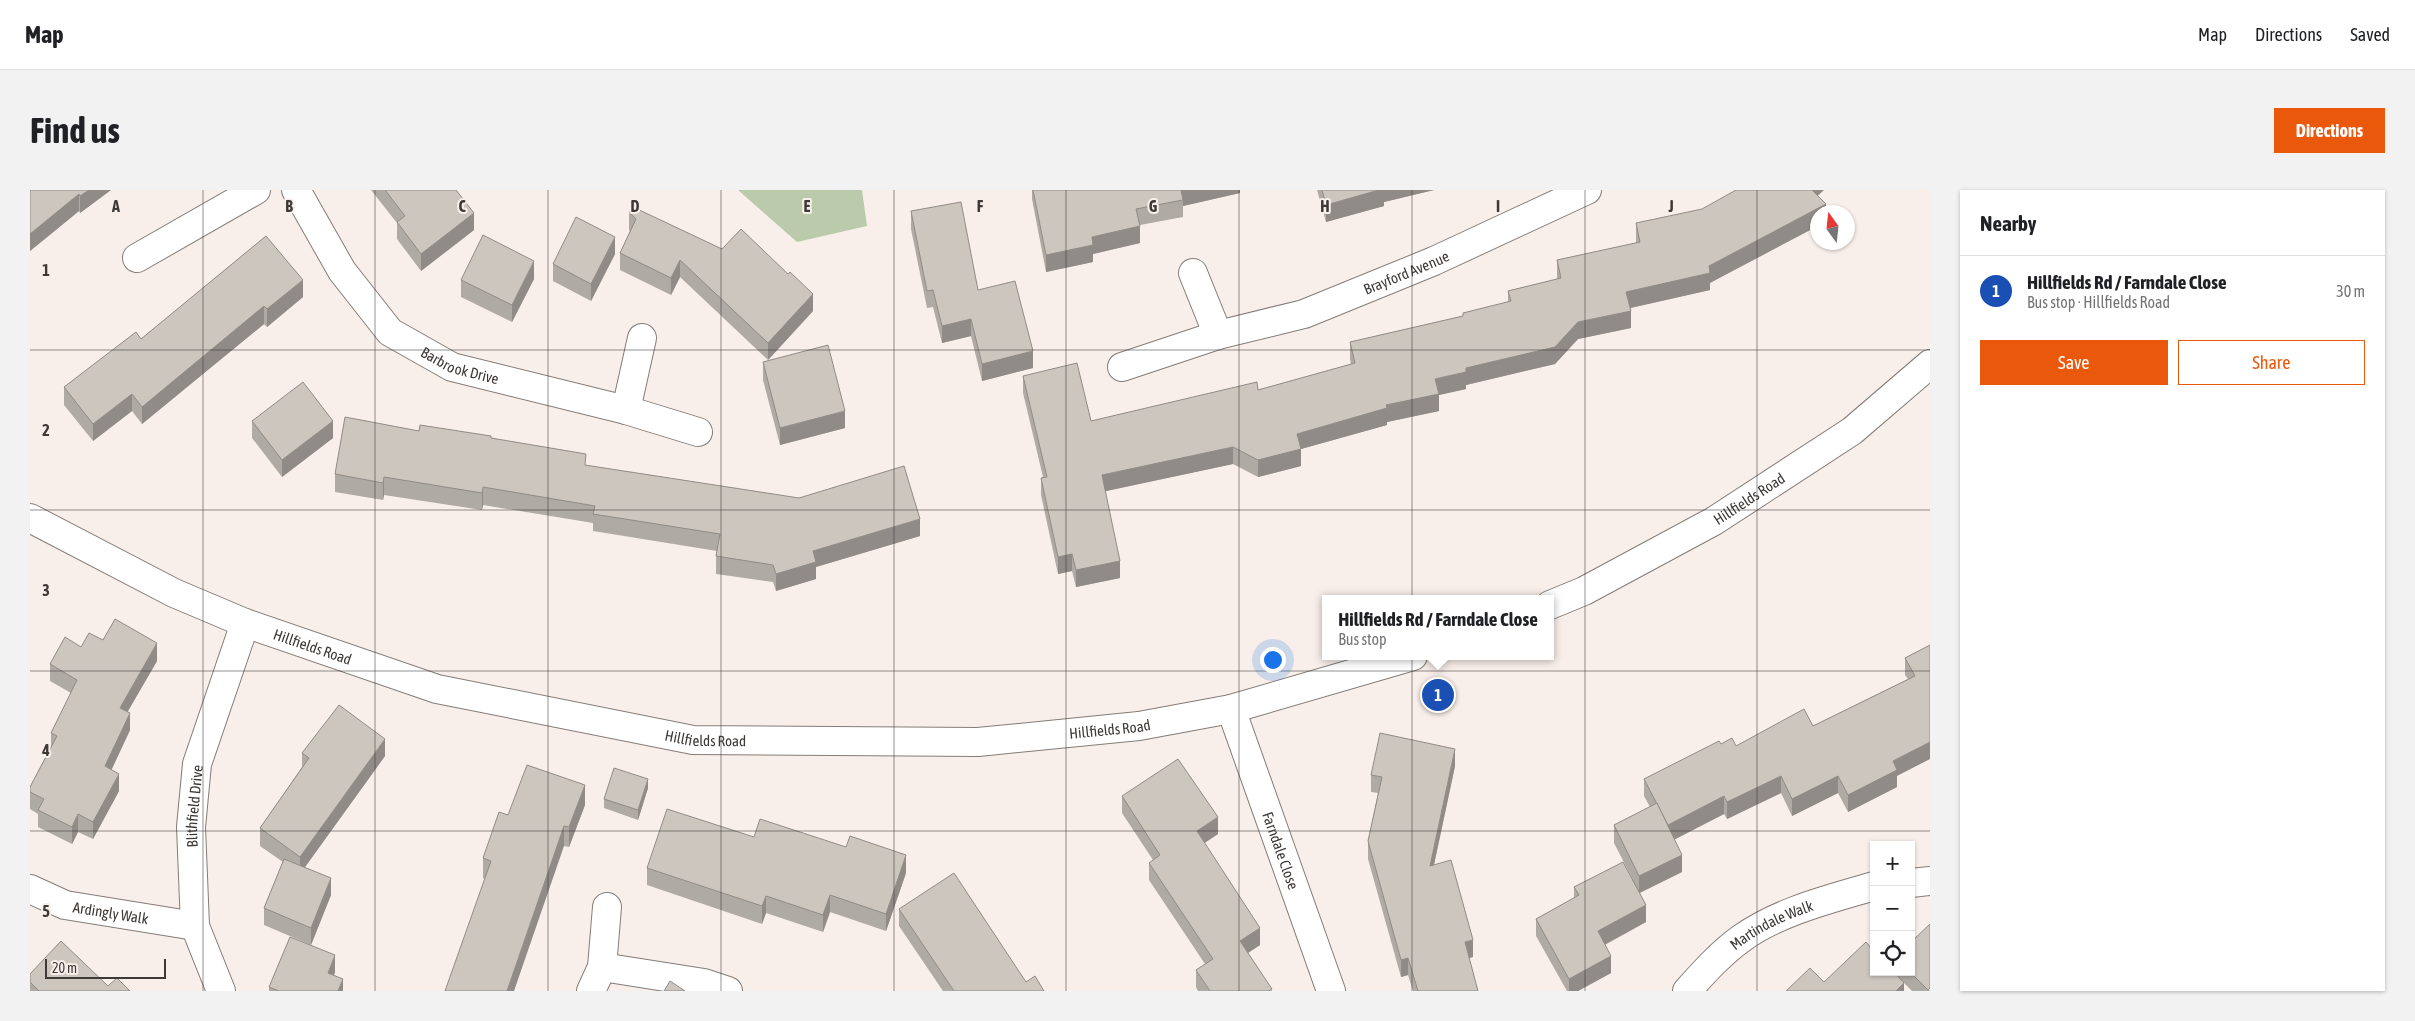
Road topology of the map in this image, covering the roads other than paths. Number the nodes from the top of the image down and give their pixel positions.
1 (256, 190) edge
2 (296, 190) edge
3 (1587, 190) edge
4 (137, 258) dead end
5 (1194, 273) dead end
6 (1218, 335) junction
7 (642, 338) dead end
8 (1930, 364) edge
9 (1122, 367) dead end
10 (626, 410) junction
11 (698, 432) dead end
12 (30, 518) edge
13 (1554, 603) edge
14 (245, 623) junction
15 (1399, 660) edge
16 (1231, 709) junction
17 (1930, 881) edge
18 (1915, 883) edge
19 (1870, 887) edge
20 (30, 889) edge
21 (607, 907) dead end
22 (195, 926) junction
23 (596, 979) edge
24 (221, 991) edge
25 (728, 991) edge
26 (1331, 991) edge
27 (1687, 991) edge

1 - 4 street
2 - 10 street, Barbrook Drive
3 - 6 street, Brayford Avenue
5 - 6 street
6 - 9 street, Brayford Avenue
7 - 10 street
8 - 13 street, Hillfields Road
10 - 11 street, Barbrook Drive
12 - 14 street, Hillfields Road
14 - 16 street, Hillfields Road
14 - 22 street, Blithfield Drive
15 - 16 street, Hillfields Road
16 - 26 street, Farndale Close
17 - 18 street
19 - 27 street, Martindale Walk
20 - 22 street, Ardingly Walk
21 - 23 street
22 - 24 street, Blithfield Drive
23 - 25 street

